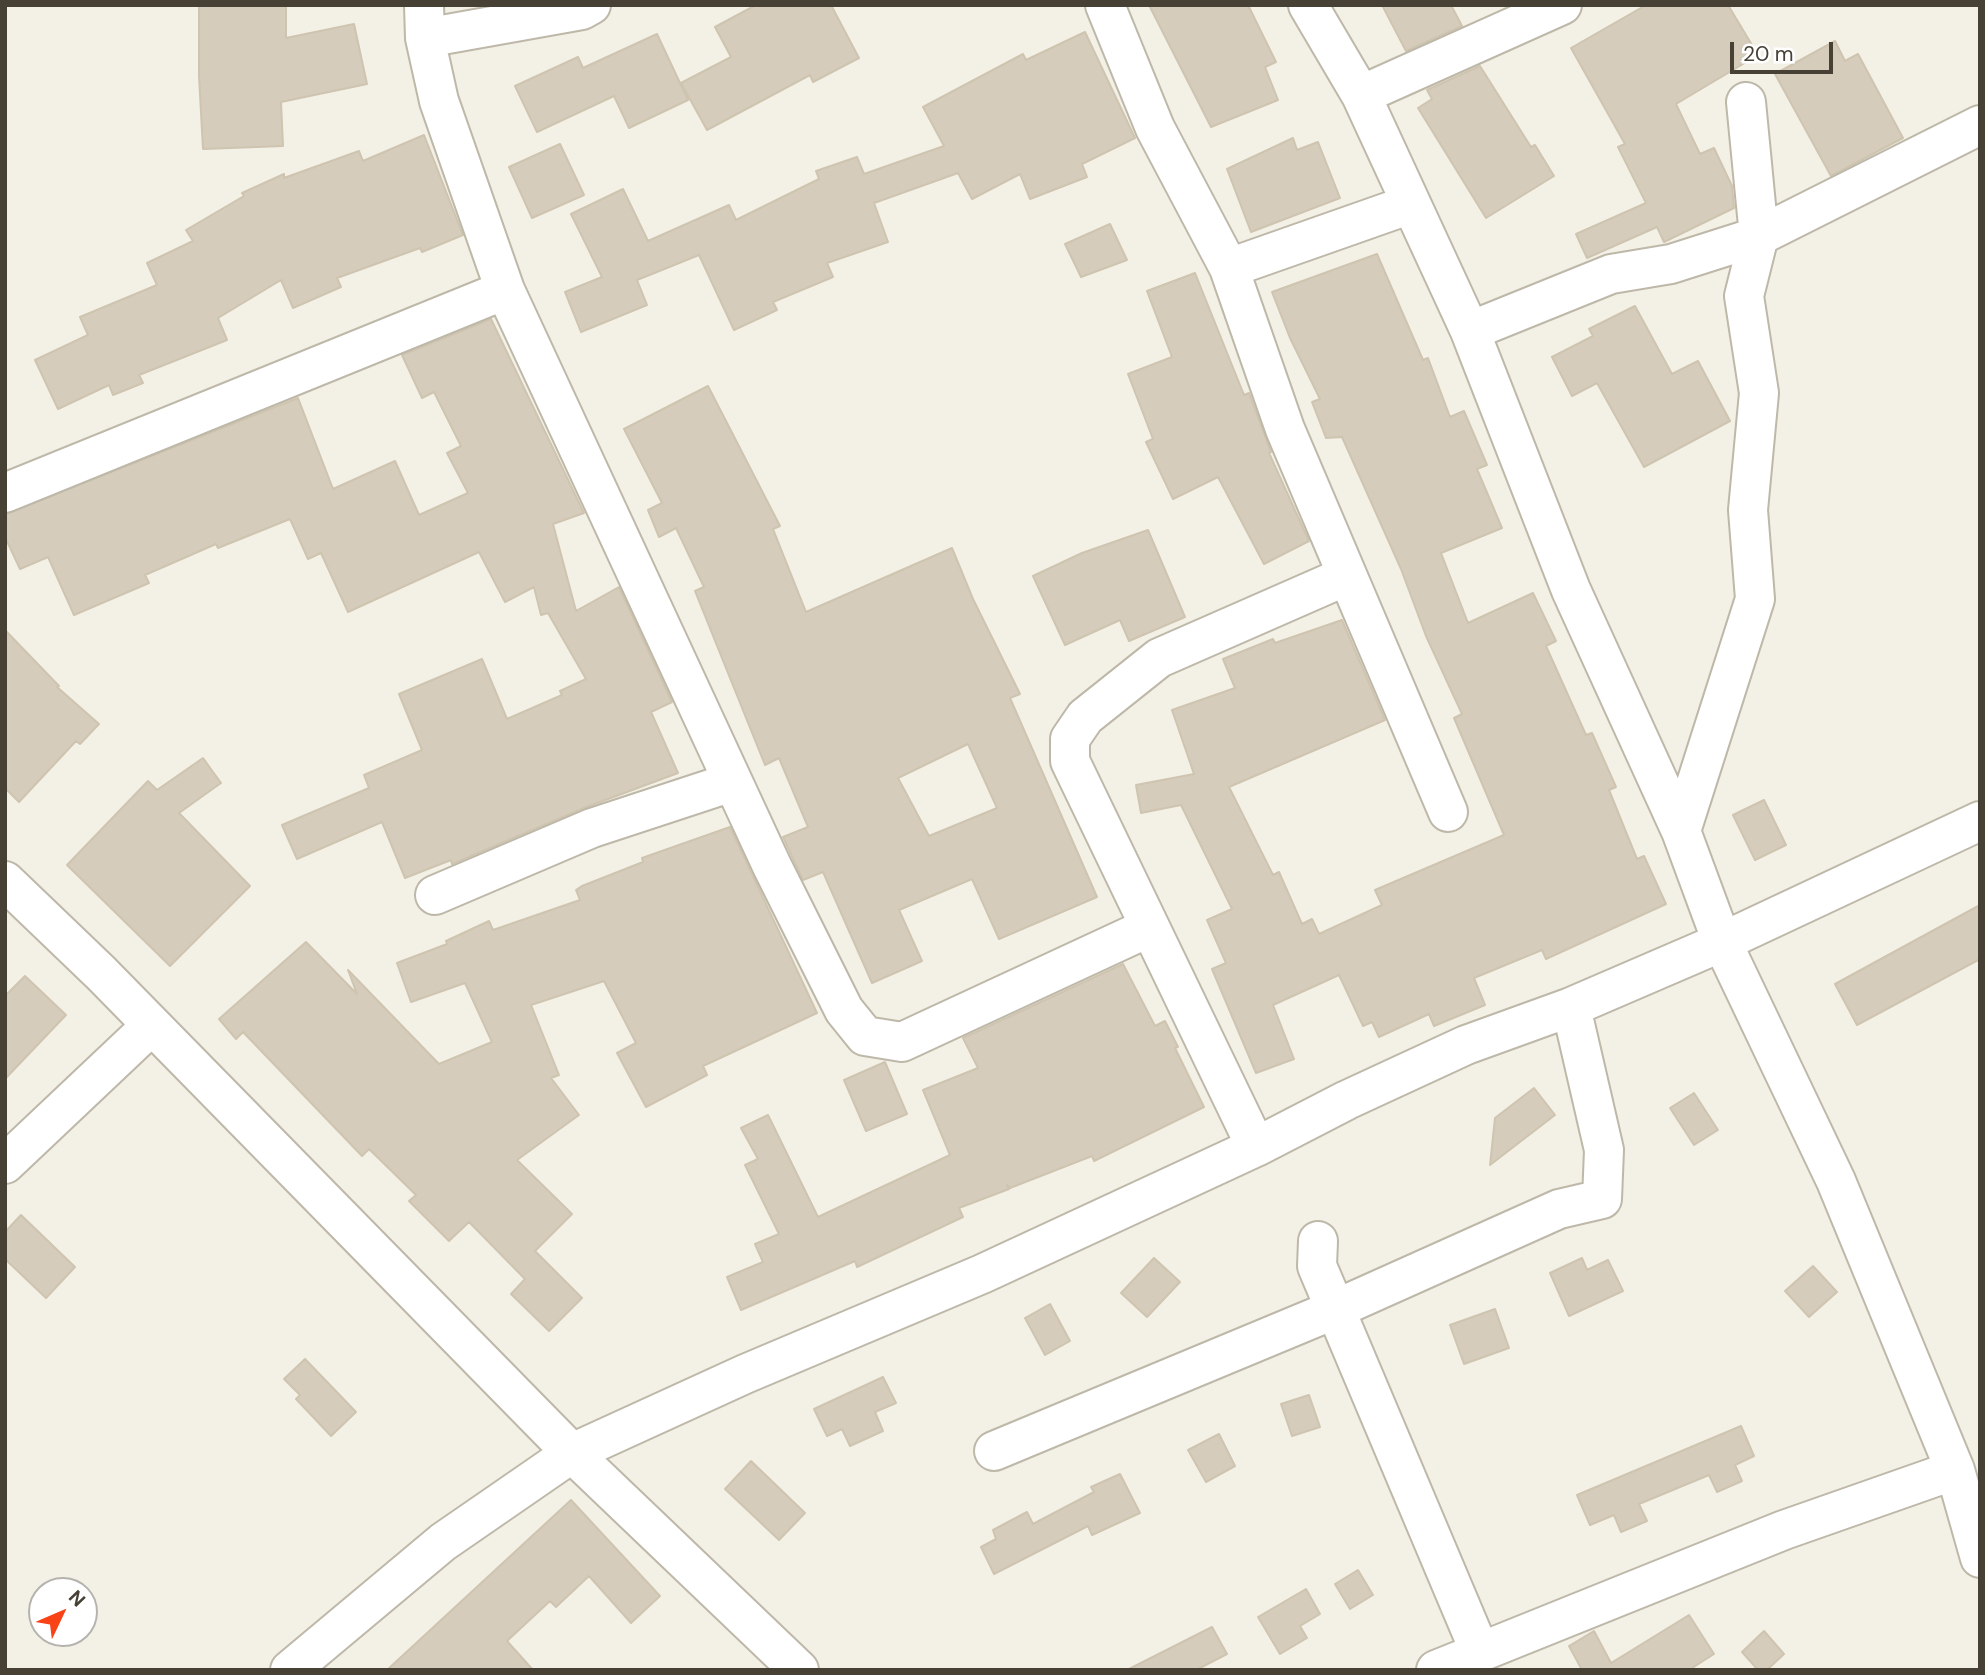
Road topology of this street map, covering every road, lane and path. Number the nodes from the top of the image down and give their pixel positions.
1 (590, 5) edge
2 (1105, 5) edge
3 (1308, 5) edge
4 (1562, 5) edge
5 (424, 22) edge
6 (1361, 95) junction
7 (1746, 102) dead end
8 (1980, 125) edge
9 (1411, 204) junction
10 (1759, 236) junction
11 (1229, 268) junction
12 (505, 290) junction
13 (1470, 331) junction
14 (5, 493) edge
15 (1346, 576) junction
16 (732, 782) junction
17 (1448, 812) dead end
18 (1980, 821) edge
19 (1681, 831) junction
20 (5, 881) edge
21 (435, 894) dead end
22 (1150, 927) junction
23 (1722, 942) junction
24 (1571, 1007) junction
25 (152, 1025) junction
26 (1256, 1147) junction
27 (5, 1164) edge
28 (1318, 1241) dead end
29 (1338, 1308) junction
30 (994, 1451) dead end
31 (572, 1454) junction
32 (1955, 1470) junction
33 (1980, 1558) edge
34 (1480, 1652) junction
35 (290, 1670) edge
36 (799, 1670) edge
37 (1436, 1670) edge

1 - 5 street
2 - 11 street
3 - 6 street
4 - 6 street
5 - 12 street
6 - 9 street
7 - 10 street
8 - 10 street
9 - 11 street
9 - 13 street
10 - 13 street
10 - 19 street
11 - 15 street
12 - 14 street
12 - 16 street
13 - 19 street
15 - 17 street
15 - 22 street
16 - 21 street
16 - 22 street
18 - 23 street
19 - 23 street
20 - 25 street
22 - 26 street
23 - 24 street
23 - 32 street
24 - 26 street
24 - 29 street
25 - 27 street
25 - 31 street
26 - 31 street
28 - 29 street
29 - 30 street
29 - 34 street
31 - 35 street
31 - 36 street
32 - 33 street
32 - 34 street
34 - 37 street

